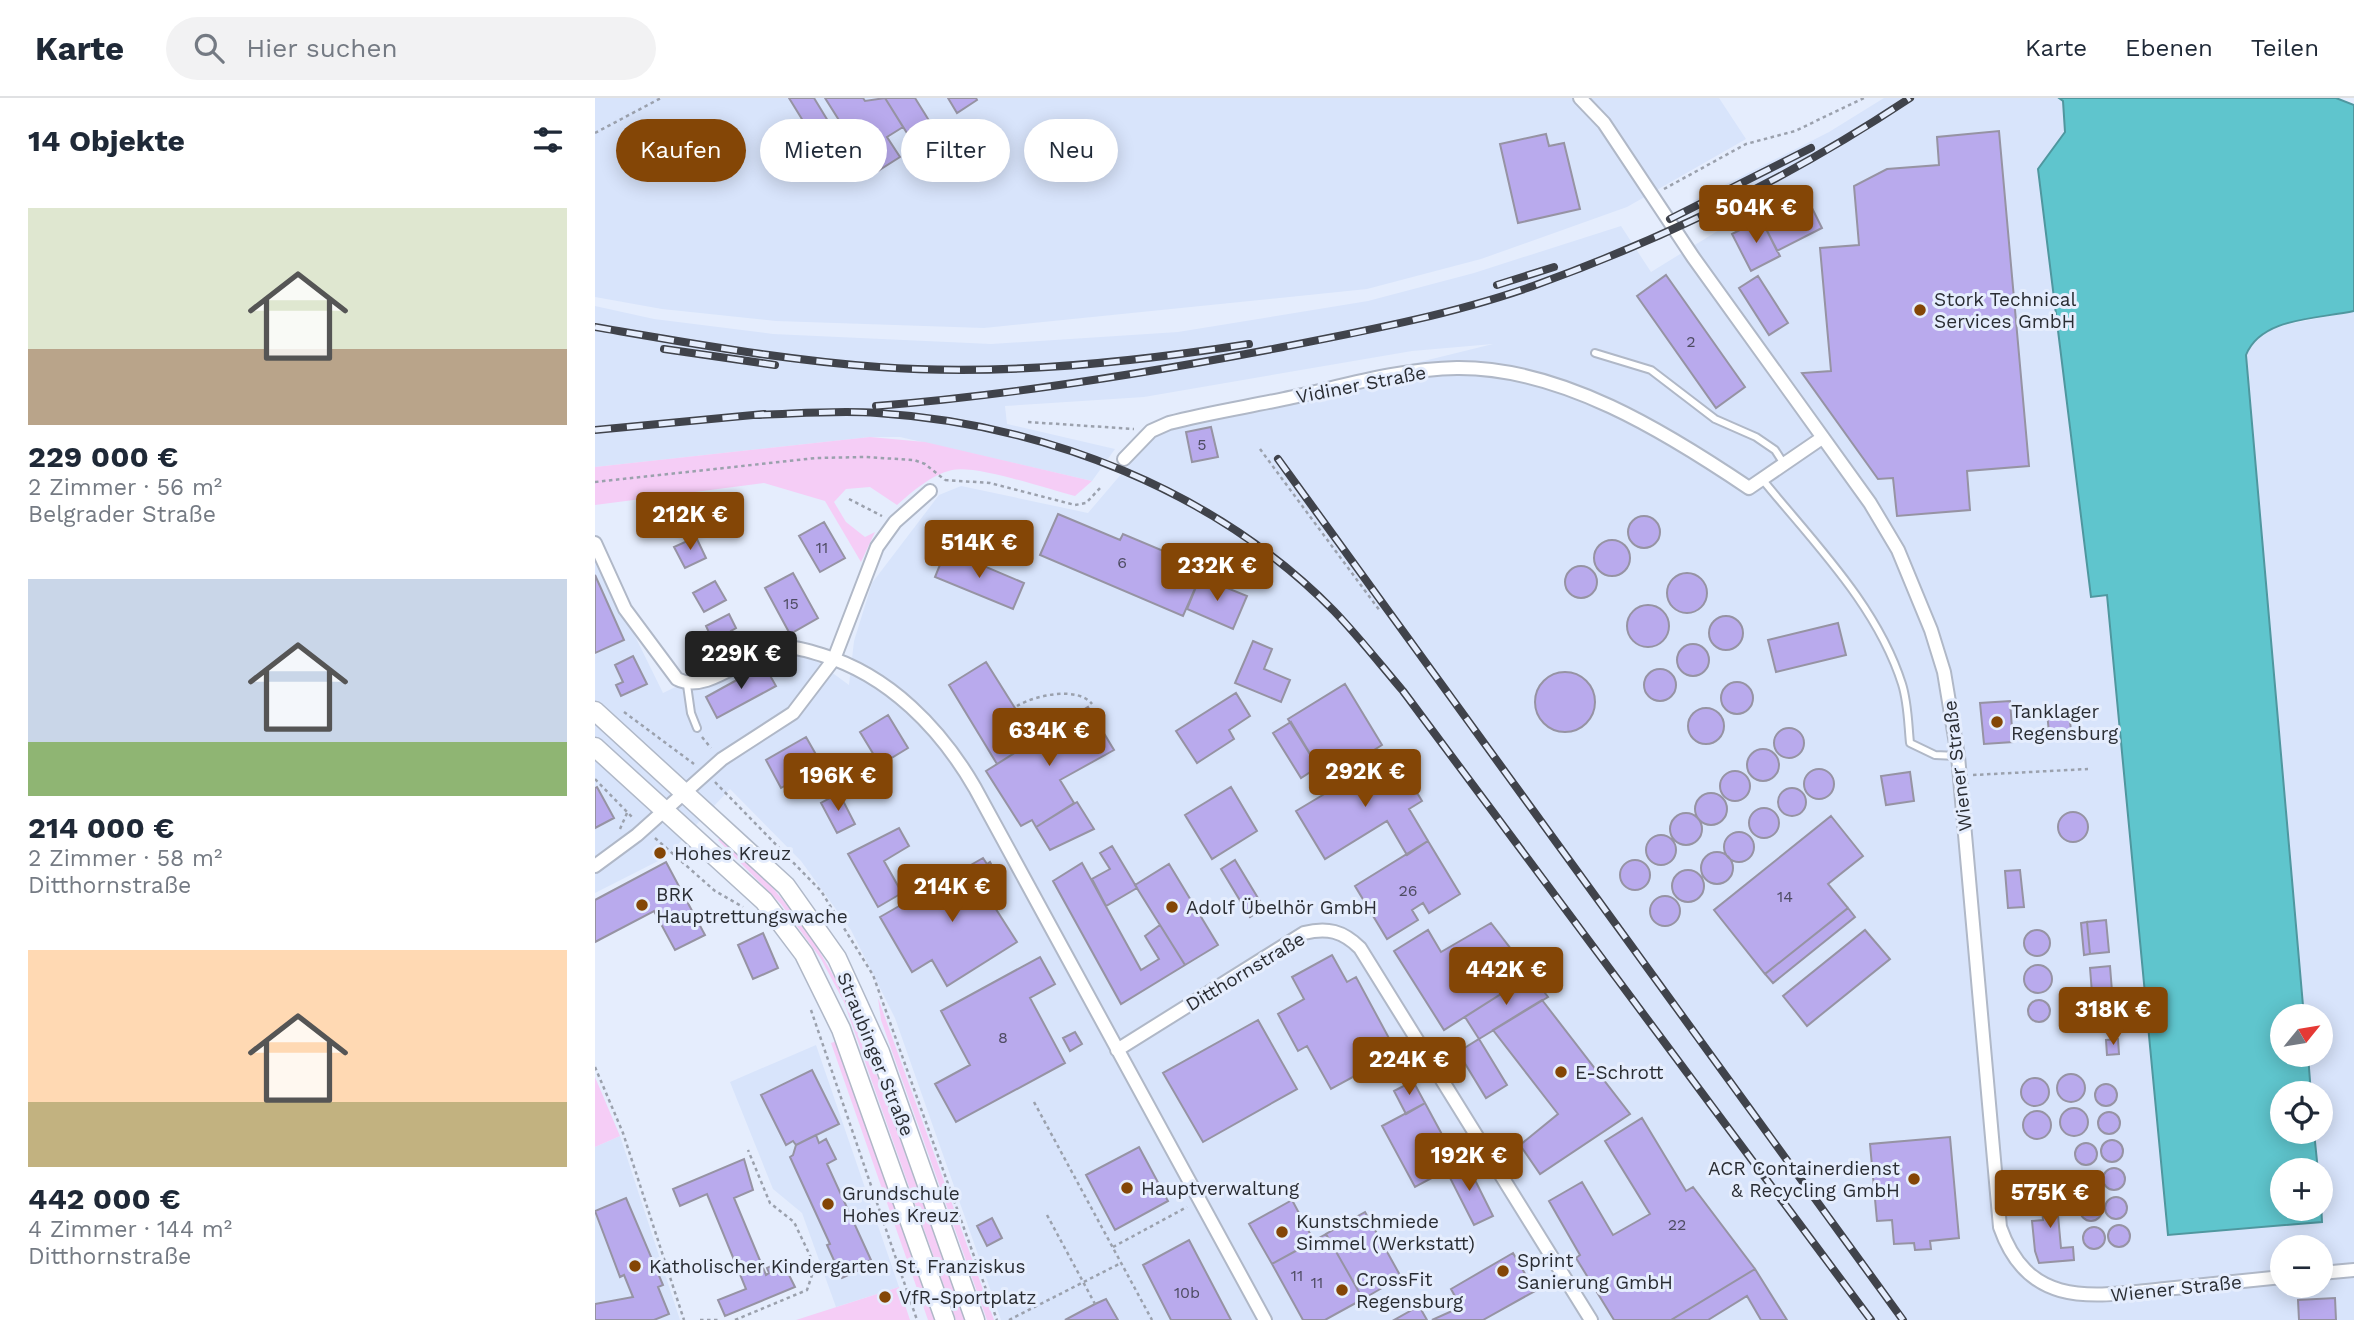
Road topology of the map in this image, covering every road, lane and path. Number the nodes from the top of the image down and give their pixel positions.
1 (661, 98) edge
2 (1580, 98) edge
3 (1864, 98) edge
4 (595, 133) edge
5 (1653, 196) junction
6 (1595, 353) dead end
7 (1028, 422) dead end
8 (1151, 431) junction
9 (1822, 438) junction
10 (1260, 449) dead end
11 (1124, 458) dead end
12 (1784, 464) junction
13 (1762, 479) junction
14 (945, 480) junction
15 (595, 482) edge
16 (1102, 486) dead end
17 (930, 491) joint
18 (849, 499) dead end
19 (895, 522) junction
20 (595, 543) edge
21 (1380, 611) dead end
22 (834, 659) junction
23 (687, 685) junction
24 (1093, 704) dead end
25 (1017, 706) dead end
26 (619, 709) dead end
27 (595, 711) edge
28 (697, 728) joint
29 (595, 747) edge
30 (1958, 756) junction
31 (722, 760) junction
32 (2088, 769) dead end
33 (706, 773) junction
34 (1959, 776) junction
35 (595, 779) edge
36 (684, 792) junction
37 (664, 810) junction
38 (644, 828) junction
39 (595, 866) edge
40 (745, 908) dead end
41 (810, 1006) dead end
42 (1117, 1050) junction
43 (595, 1067) edge
44 (1034, 1102) dead end
45 (748, 1150) dead end
46 (1200, 1200) junction
47 (1047, 1214) dead end
48 (1112, 1247) junction
49 (1121, 1263) junction
50 (2354, 1270) edge
51 (2333, 1272) edge
52 (2270, 1278) edge
53 (1083, 1282) junction
54 (1095, 1304) dead end
55 (684, 1320) edge
56 (700, 1320) edge
57 (720, 1320) edge
58 (734, 1320) edge
59 (917, 1320) edge
60 (945, 1320) edge
61 (975, 1320) edge
62 (1009, 1320) edge
63 (1152, 1320) edge
64 (1265, 1320) edge
65 (1591, 1320) edge

1 - 4 path
2 - 5 street, Wiener Straße
3 - 5 path
5 - 9 street, Wiener Straße
6 - 12 lane
7 - 8 path
8 - 11 street, Vidiner Straße
8 - 13 street, Vidiner Straße
9 - 12 street
9 - 30 street, Wiener Straße
10 - 21 path
12 - 13 street
13 - 30 lane
14 - 15 path
14 - 16 path
14 - 17 path
17 - 19 street
18 - 19 path
19 - 22 street
20 - 23 street
22 - 23 street
22 - 31 street
22 - 42 street
23 - 28 lane
24 - 25 path
26 - 33 path
27 - 36 main road, Straubinger Straße
28 - 31 path
29 - 37 main road, Straubinger Straße
30 - 34 street, Wiener Straße
31 - 33 street
32 - 34 path
33 - 36 street
34 - 52 street, Wiener Straße
35 - 38 path
36 - 37 street
36 - 61 main road, Straubinger Straße
37 - 38 street
37 - 60 main road, Straubinger Straße
38 - 39 street
38 - 40 path
41 - 59 path
42 - 46 street
42 - 65 street, Ditthornstraße
43 - 55 path
44 - 48 path
45 - 58 path
46 - 48 path
46 - 64 street
47 - 53 path
48 - 49 path
49 - 53 path
49 - 63 path
50 - 51 street
53 - 54 path
53 - 62 path
56 - 57 path

